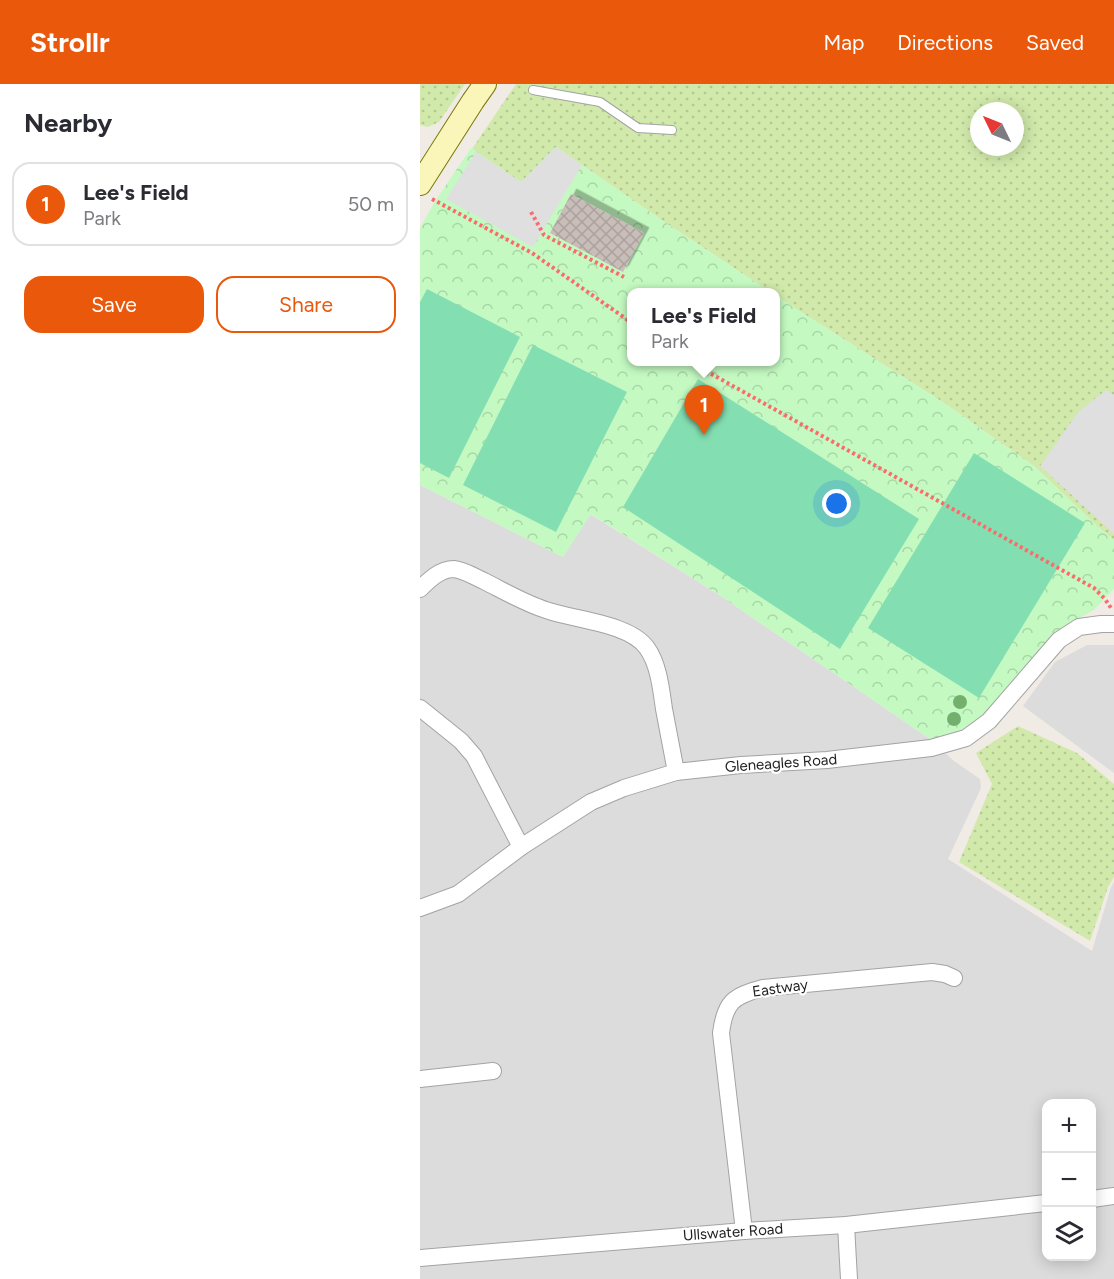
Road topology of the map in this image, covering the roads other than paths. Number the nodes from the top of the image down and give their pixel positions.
1 (485, 84) edge
2 (533, 90) dead end
3 (672, 130) dead end
4 (426, 160) edge
5 (425, 191) edge
6 (420, 589) edge
7 (1114, 624) edge
8 (420, 708) edge
9 (676, 772) junction
10 (522, 847) junction
11 (427, 906) edge
12 (954, 978) dead end
13 (493, 1071) dead end
14 (420, 1079) edge
15 (1114, 1196) edge
16 (1096, 1198) edge
17 (1042, 1204) edge
18 (846, 1225) junction
19 (744, 1231) junction
20 (420, 1255) edge
21 (849, 1279) edge

1 - 4 street
2 - 3 lane
4 - 5 street
6 - 9 street
7 - 9 street, Gleneagles Road
8 - 10 street
9 - 10 street, Gleneagles Road
10 - 11 street, Gleneagles Road
12 - 19 street, Eastway
13 - 14 street
15 - 16 street
17 - 18 street, Ullswater Road
18 - 19 street, Ullswater Road
18 - 21 street
19 - 20 street, Ullswater Road

